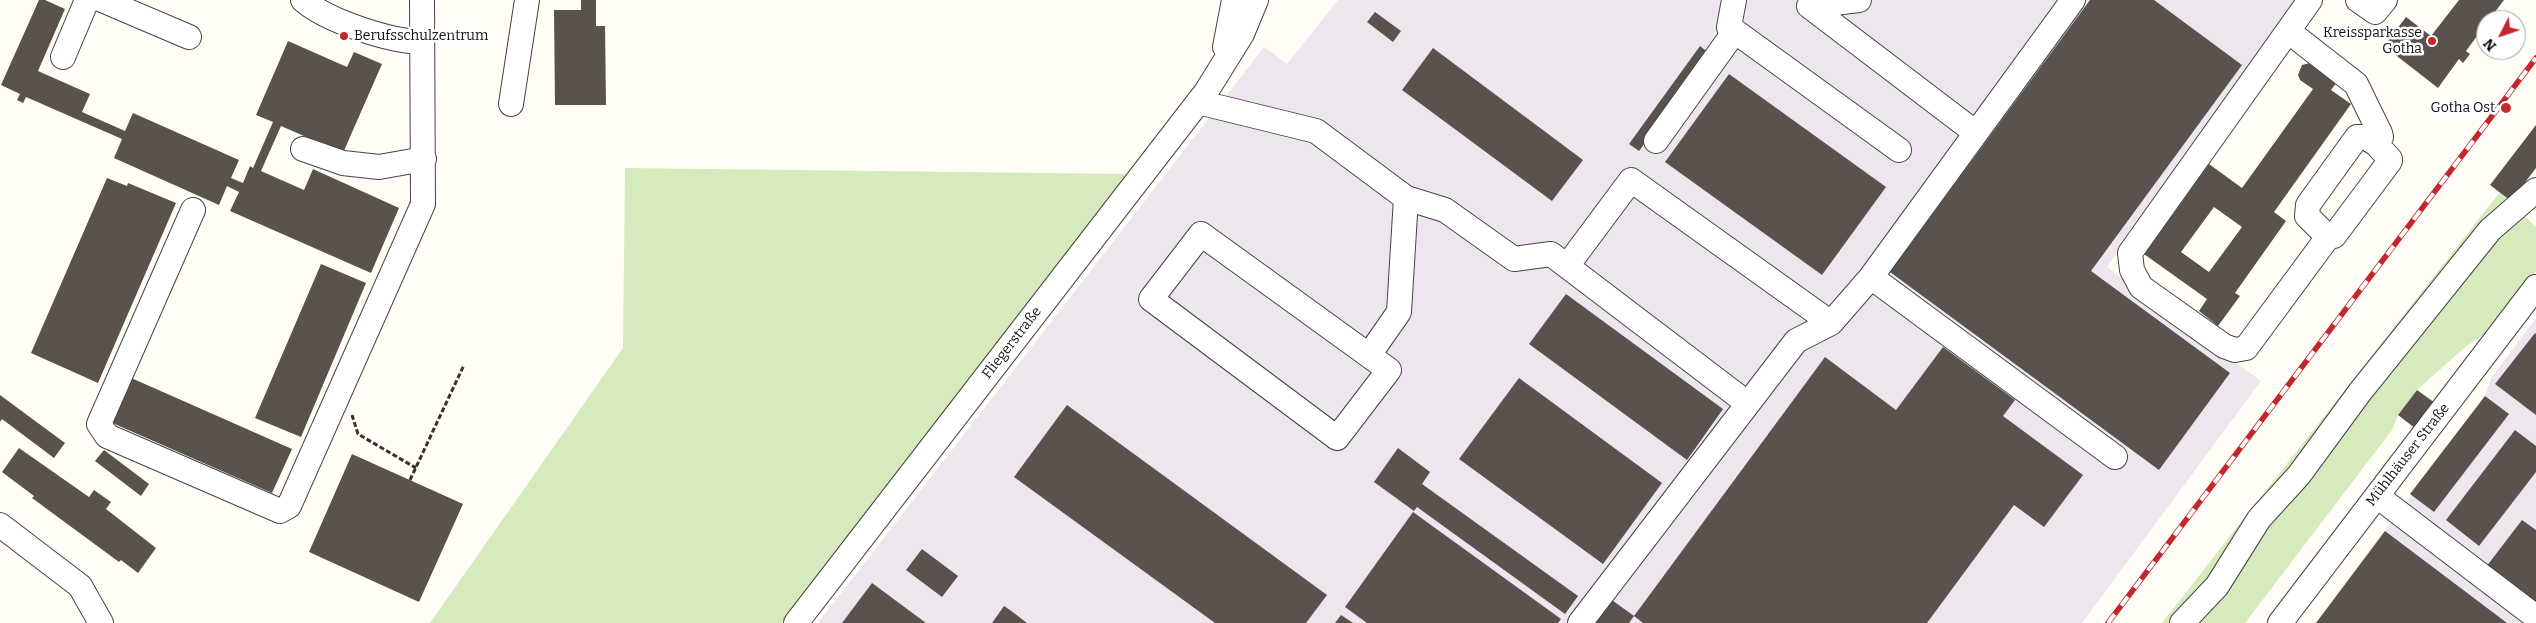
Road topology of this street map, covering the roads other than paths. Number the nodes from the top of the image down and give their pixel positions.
1 (87, 0) edge
2 (102, 0) edge
3 (303, 0) edge
4 (422, 0) edge
5 (527, 0) edge
6 (1234, 0) edge
7 (1256, 0) edge
8 (1734, 0) edge
9 (1859, 0) edge
10 (2073, 0) edge
11 (2310, 0) edge
12 (2358, 0) edge
13 (2385, 0) edge
14 (1735, 31) junction
15 (2288, 32) junction
16 (189, 38) dead end
17 (421, 42) junction
18 (63, 57) dead end
19 (1223, 61) junction
20 (1198, 102) junction
21 (511, 104) dead end
22 (1976, 133) junction
23 (1656, 141) dead end
24 (2376, 144) junction
25 (303, 148) dead end
26 (1899, 150) dead end
27 (424, 159) junction
28 (2536, 190) edge
29 (1406, 198) junction
30 (193, 210) dead end
31 (2328, 236) junction
32 (1568, 266) junction
33 (1871, 278) junction
34 (2532, 303) edge
35 (1831, 323) junction
36 (1369, 355) junction
37 (1747, 404) junction
38 (2115, 457) dead end
39 (2377, 496) junction
40 (0, 524) edge
41 (2536, 617) edge
42 (102, 623) edge
43 (796, 623) edge
44 (1580, 623) edge
45 (2182, 623) edge
46 (2280, 623) edge

1 - 18 street
2 - 16 street
3 - 17 street
4 - 17 street
5 - 21 street
6 - 19 street, Fliegerstraße
7 - 19 street, Fliegerstraße
8 - 14 street
9 - 22 street
10 - 22 street
11 - 15 street
12 - 13 street
14 - 23 street
14 - 26 street
15 - 24 street
15 - 31 street
17 - 27 street
19 - 20 street, Fliegerstraße
20 - 29 street
20 - 43 street, Fliegerstraße
22 - 33 street
24 - 31 street
24 - 31 street
25 - 27 street
27 - 30 street
28 - 45 street
29 - 32 street
29 - 36 street
32 - 35 street
32 - 37 street
33 - 35 street
33 - 38 street
34 - 39 street, Mühlhäuser Straße
35 - 37 street
36 - 36 street
37 - 44 street
39 - 41 street
39 - 46 street, Mühlhäuser Straße
40 - 42 street

